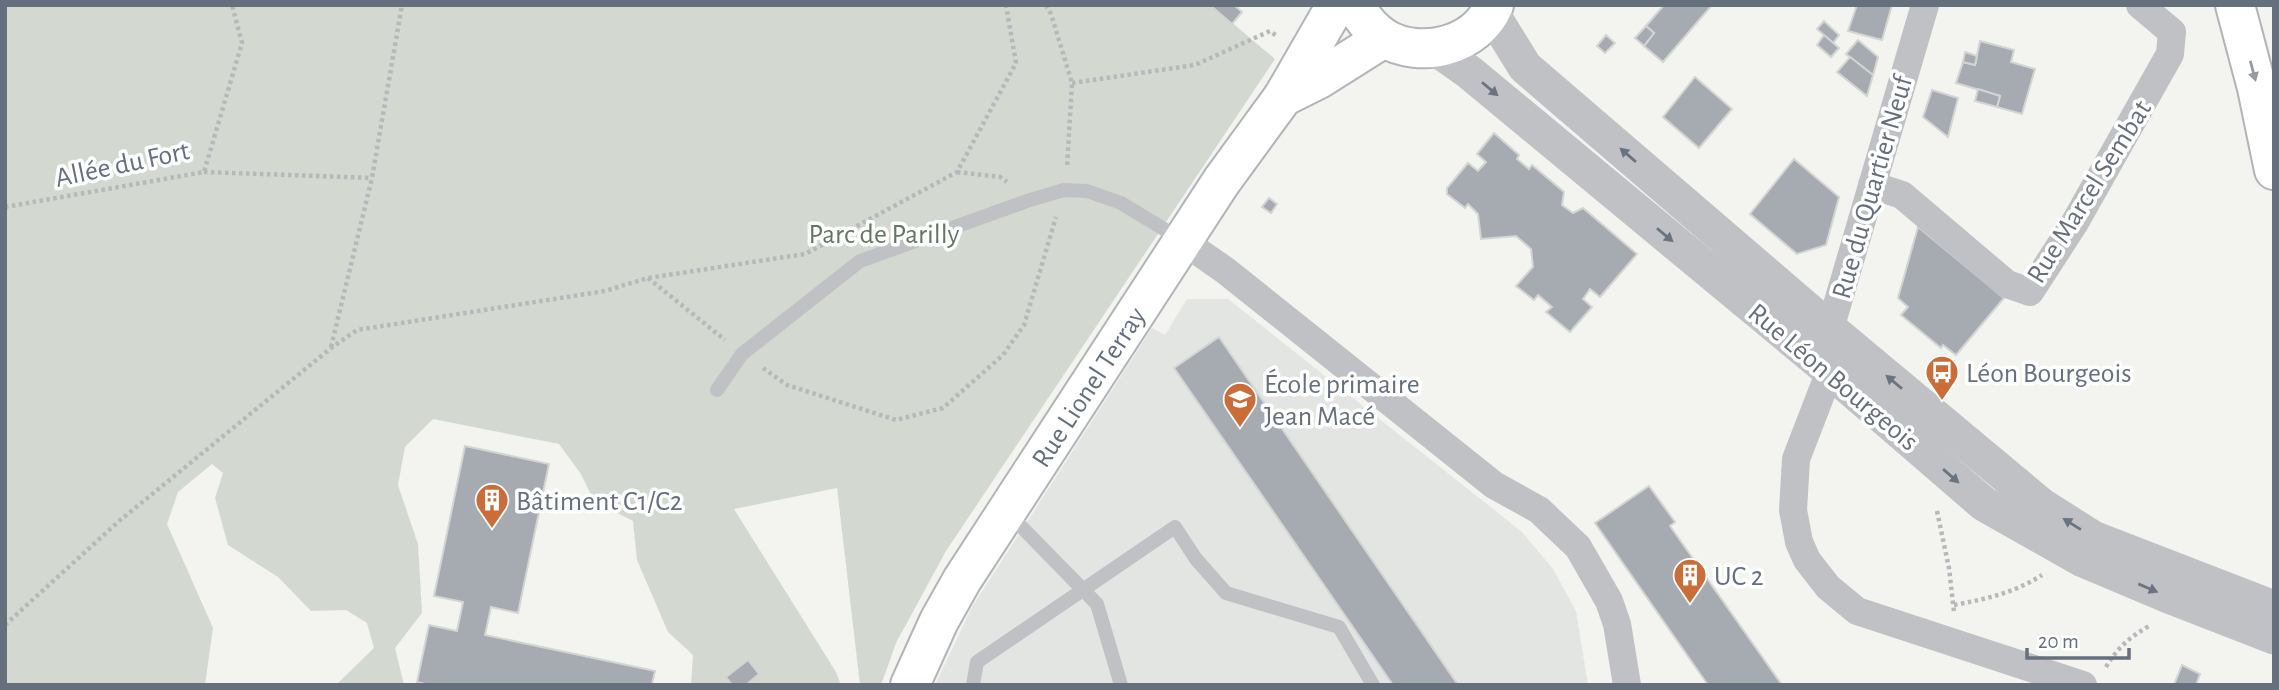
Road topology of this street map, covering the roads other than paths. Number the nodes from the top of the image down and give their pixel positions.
1 (1336, 5) edge
2 (1355, 5) edge
3 (1925, 5) edge
4 (2140, 5) edge
5 (2235, 5) edge
6 (2263, 5) edge
7 (1492, 9) edge
8 (1384, 38) junction
9 (2274, 47) edge
10 (1435, 48) junction
11 (1283, 97) junction
12 (2274, 170) edge
13 (1872, 185) junction
14 (1183, 241) junction
15 (1830, 329) junction
16 (1830, 371) junction
17 (717, 390) dead end
18 (1007, 512) junction
19 (1083, 590) junction
20 (2259, 617) edge
21 (2093, 678) edge
22 (910, 685) edge
23 (973, 685) edge
24 (1121, 685) edge
25 (1373, 685) edge
26 (1628, 685) edge

1 - 11 main road, Rue Lionel Terray
2 - 8 main road
3 - 13 street, Rue du Quartier Neuf
4 - 13 street, Rue Marcel Sembat
5 -> 12 main road
6 - 9 main road
7 - 10 main road
15 -> 7 street, Rue Léon Bourgeois
8 - 10 main road
8 - 11 main road, Rue Lionel Terray
10 -> 16 street, Rue Léon Bourgeois
11 - 14 main road, Rue Lionel Terray
13 - 15 street, Rue du Quartier Neuf
14 - 17 lane
14 - 18 main road, Rue Lionel Terray
14 - 26 street
15 - 16 street, Rue du Quartier Neuf
20 -> 15 street, Rue Léon Bourgeois
16 -> 20 street, Rue Léon Bourgeois
16 - 21 street
18 - 19 lane
18 - 22 main road, Rue Lionel Terray
19 - 23 lane
19 - 24 lane
19 - 25 lane

